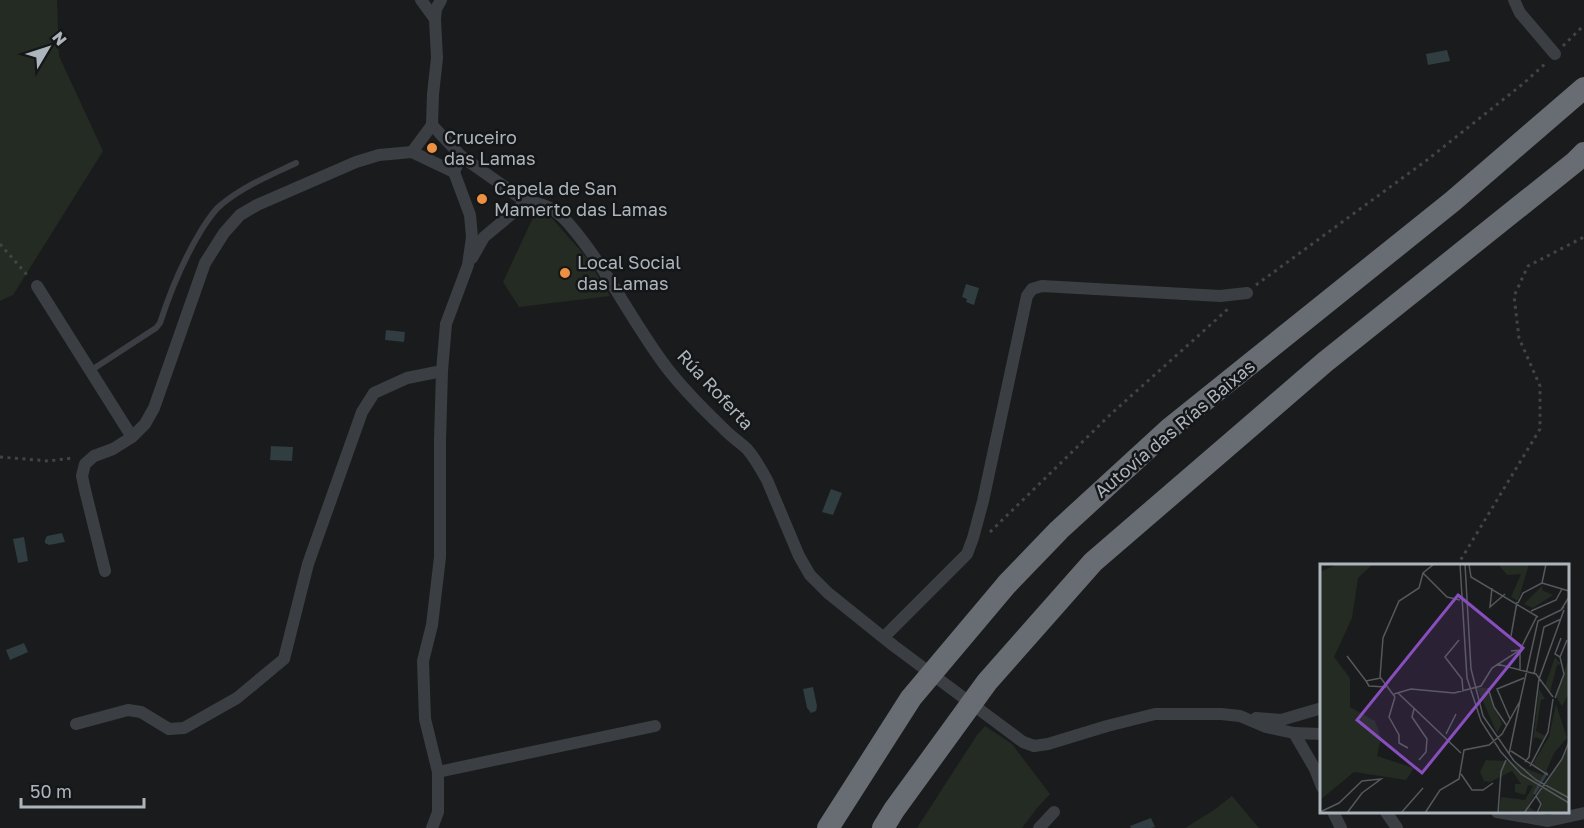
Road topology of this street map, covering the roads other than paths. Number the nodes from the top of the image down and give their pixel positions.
1 (421, 0) edge
2 (441, 0) edge
3 (1514, 0) edge
4 (435, 19) junction
5 (1555, 54) road end
6 (1584, 88) edge
7 (432, 124) junction
8 (412, 152) junction
9 (1584, 153) edge
10 (461, 156) junction
11 (296, 163) dead end
12 (454, 172) junction
13 (526, 202) junction
14 (468, 265) junction
15 (37, 286) road end
16 (1247, 292) road end
17 (90, 371) junction
18 (442, 371) junction
19 (132, 436) junction
20 (105, 571) dead end
21 (884, 638) junction
22 (1320, 709) edge
23 (1240, 716) junction
24 (76, 724) dead end
25 (655, 726) dead end
26 (1293, 733) junction
27 (1320, 734) edge
28 (438, 772) junction
29 (1320, 782) edge
30 (1054, 812) dead end
31 (1334, 813) edge
32 (1387, 813) edge
33 (1501, 813) edge
34 (1584, 813) edge
35 (1563, 819) edge
36 (1544, 824) edge
37 (432, 828) edge
38 (828, 828) edge
39 (883, 828) edge
40 (1040, 828) edge
41 (1341, 828) edge
42 (1396, 828) edge

1 - 4 street
2 - 4 street
3 - 5 street
4 - 7 street
6 - 38 highway, Autovía das Rías Baixas
7 - 8 street
7 - 10 street, Rúa Roferta
8 - 12 street
8 - 19 street
9 - 39 highway
10 - 12 street
10 - 13 street, Rúa Roferta
11 - 17 lane
12 - 14 street
13 - 14 street
13 - 21 street, Rúa Roferta
14 - 18 street
15 - 17 street
16 - 21 street
17 - 19 street
18 - 24 street
18 - 28 street
19 - 20 street
21 - 23 street, Rúa Roferta
22 - 23 street
23 - 26 street
25 - 28 street
26 - 27 street
26 - 29 street
28 - 37 street
30 - 40 street
31 - 41 street
32 - 42 street
33 - 36 street
34 - 35 street
35 - 36 street

